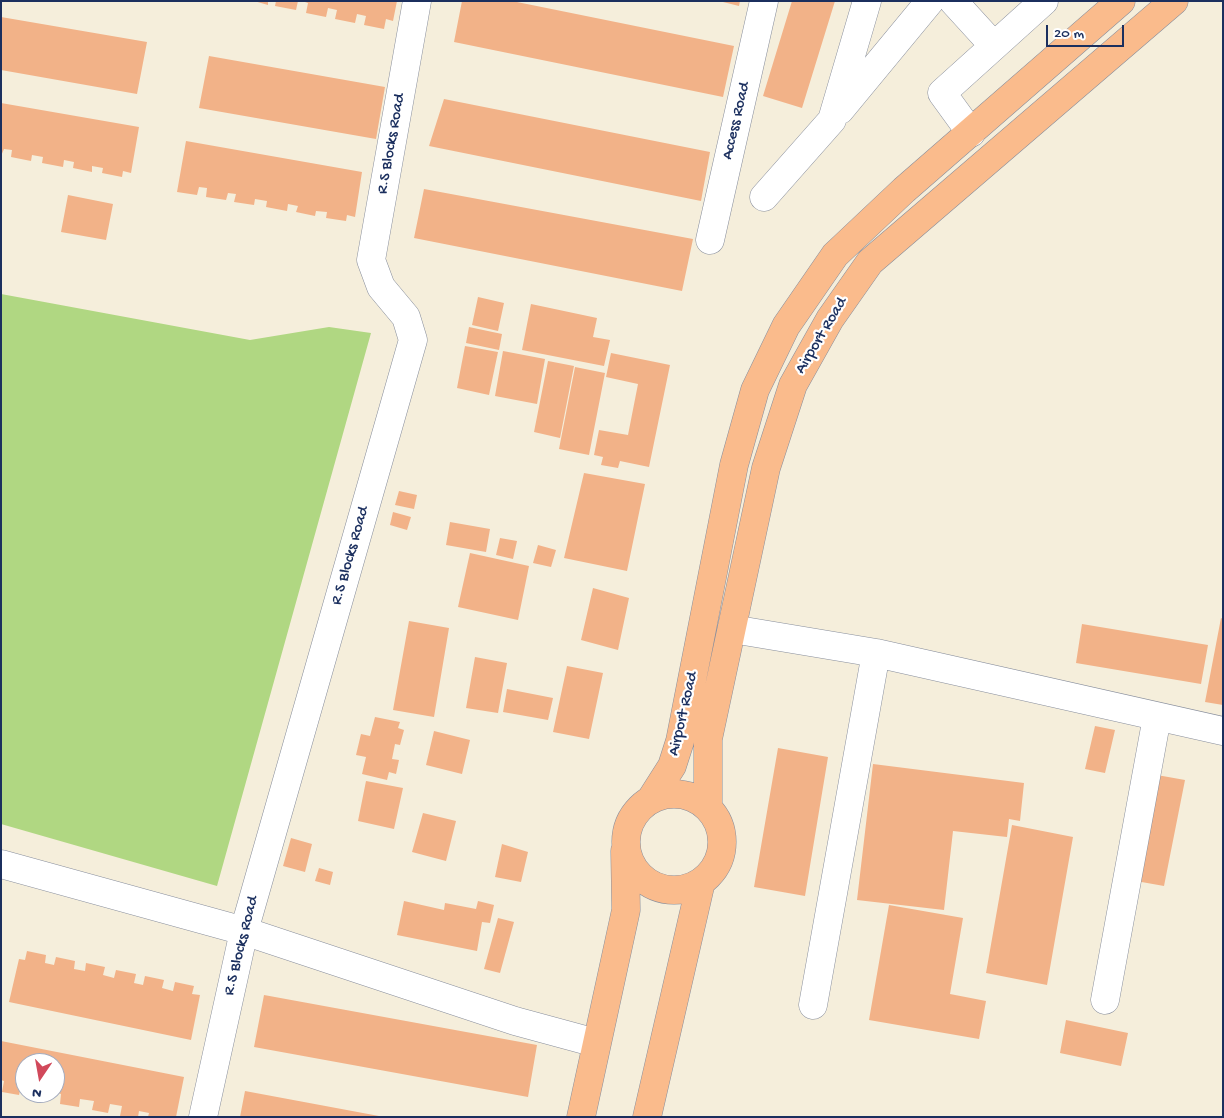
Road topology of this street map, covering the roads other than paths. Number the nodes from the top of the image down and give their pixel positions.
1 (417, 1) edge
2 (764, 1) edge
3 (867, 1) edge
4 (930, 1) edge
5 (953, 1) edge
6 (1044, 1) edge
7 (1121, 1) edge
8 (1174, 1) edge
9 (994, 46) junction
10 (832, 120) junction
11 (971, 132) junction
12 (764, 197) dead end
13 (710, 240) dead end
14 (732, 629) junction
15 (876, 653) junction
16 (1157, 718) junction
17 (1223, 731) edge
18 (651, 799) junction
19 (708, 807) junction
20 (625, 840) junction
21 (1, 864) edge
22 (701, 882) junction
23 (244, 931) junction
24 (1105, 1000) dead end
25 (813, 1005) dead end
26 (596, 1043) junction
27 (203, 1117) edge
28 (581, 1117) edge
29 (648, 1117) edge

1 - 23 lane, R.S Blocks Road
2 - 13 lane, Access Road
3 - 10 lane
4 - 10 lane
5 - 9 lane
6 - 9 lane
7 - 11 main road, Airport Road
8 - 14 main road, Airport Road
9 - 11 lane
10 - 12 lane
11 - 18 main road, Airport Road
14 - 15 lane
14 - 19 main road, Airport Road
15 - 16 lane
15 - 25 lane
16 - 17 lane
16 - 24 lane
18 - 19 main road
18 - 20 main road
19 - 22 main road
20 - 22 main road
20 - 26 main road
21 - 23 lane
22 - 29 main road
23 - 26 lane
23 - 27 lane, R.S Blocks Road
26 - 28 main road

